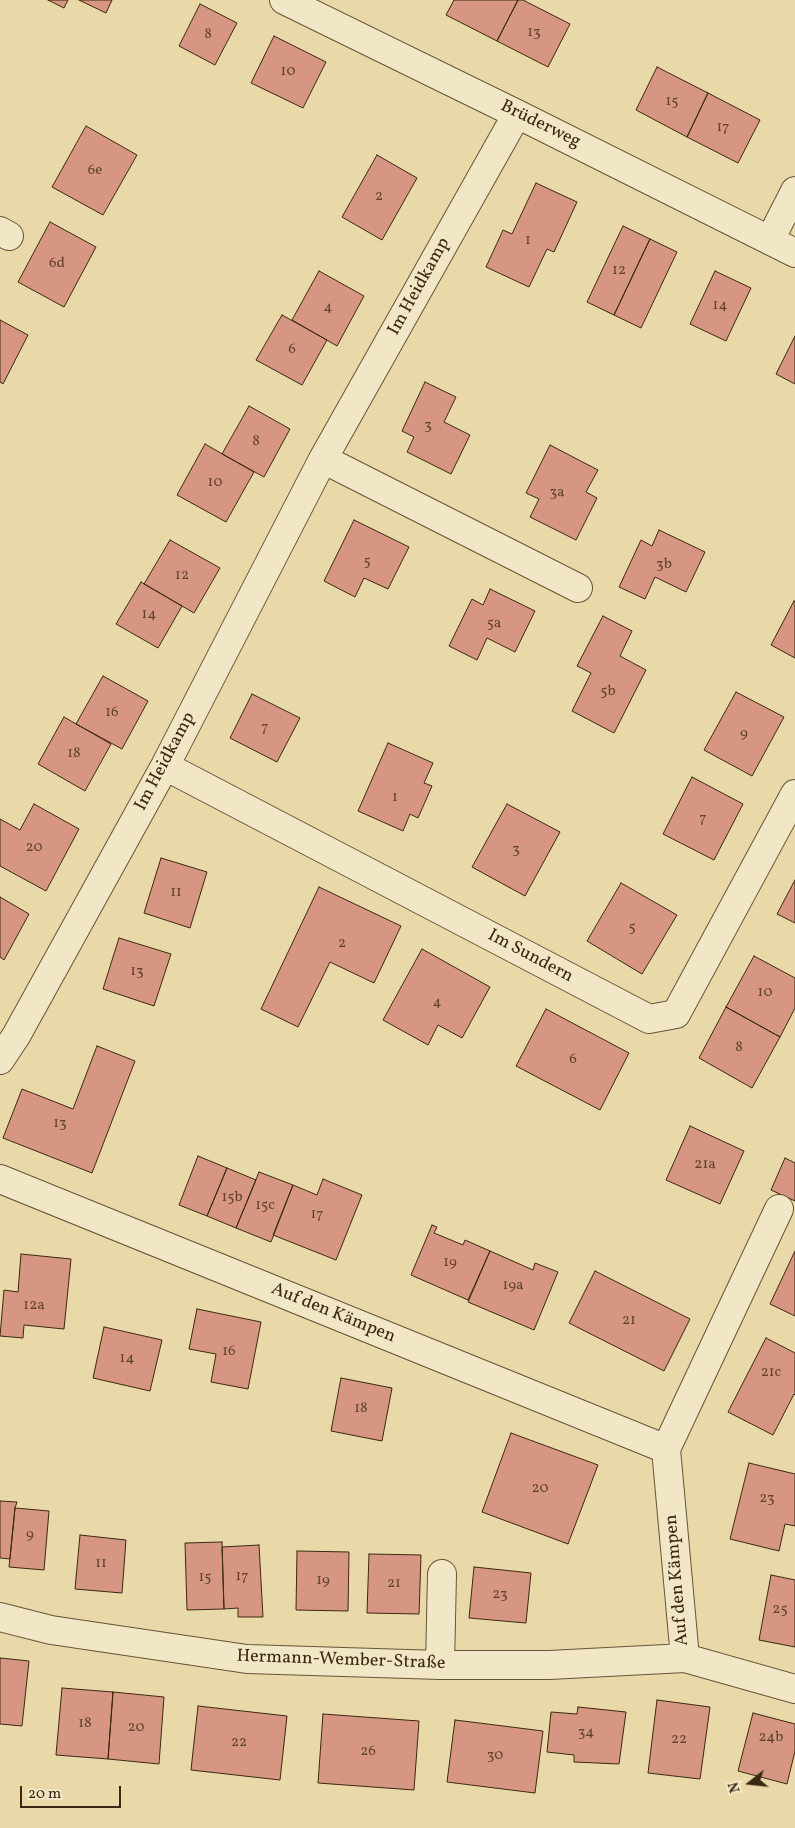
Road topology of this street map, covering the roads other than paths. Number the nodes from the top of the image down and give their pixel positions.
1 (284, 0) edge
2 (517, 114) junction
3 (795, 191) edge
4 (770, 240) junction
5 (795, 253) edge
6 (323, 459) junction
7 (578, 588) dead end
8 (165, 766) junction
9 (795, 794) edge
10 (0, 1060) edge
11 (0, 1179) edge
12 (779, 1209) dead end
13 (666, 1449) junction
14 (442, 1574) dead end
15 (0, 1617) edge
16 (685, 1658) junction
17 (440, 1665) junction
18 (795, 1689) edge

1 - 2 street, Brüderweg
2 - 4 street, Brüderweg
2 - 6 street, Im Heidkamp
3 - 4 street
4 - 5 street, Brüderweg
6 - 7 street
6 - 8 street, Im Heidkamp
8 - 9 street, Im Sundern
8 - 10 street, Im Heidkamp
11 - 13 street, Auf den Kämpen
12 - 13 street
13 - 16 street, Auf den Kämpen
14 - 17 street
15 - 17 street, Hermann-Wember-Straße
16 - 17 street, Hermann-Wember-Straße
16 - 18 street, Auf den Kämpen

